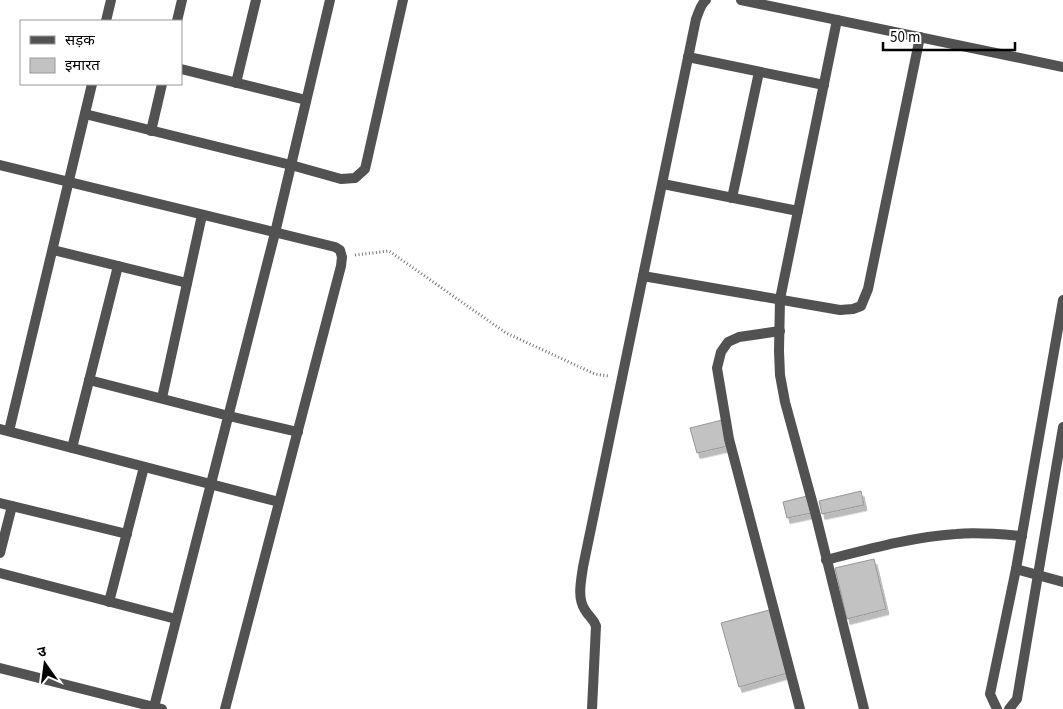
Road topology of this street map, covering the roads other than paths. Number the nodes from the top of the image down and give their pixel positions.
1 (111, 0) edge
2 (182, 0) edge
3 (256, 0) edge
4 (330, 0) edge
5 (403, 0) edge
6 (706, 0) edge
7 (741, 0) edge
8 (106, 20) edge
9 (177, 20) edge
10 (837, 20) junction
11 (920, 37) junction
12 (688, 57) junction
13 (1063, 67) edge
14 (182, 69) edge
15 (758, 72) junction
16 (236, 83) junction
17 (92, 85) edge
18 (162, 85) edge
19 (824, 85) junction
20 (306, 100) junction
21 (85, 114) junction
22 (151, 131) junction
23 (0, 165) edge
24 (291, 165) junction
25 (69, 182) junction
26 (663, 184) junction
27 (732, 198) junction
28 (798, 211) junction
29 (202, 215) junction
30 (275, 233) junction
31 (53, 250) junction
32 (118, 266) junction
33 (643, 276) junction
34 (187, 283) junction
35 (780, 299) junction
36 (1063, 300) edge
37 (780, 331) junction
38 (89, 380) junction
39 (162, 398) junction
40 (229, 416) junction
41 (1063, 427) edge
42 (4, 430) edge
43 (298, 432) junction
44 (72, 448) junction
45 (144, 467) junction
46 (212, 484) junction
47 (279, 502) junction
48 (0, 503) edge
49 (12, 506) junction
50 (127, 534) junction
51 (1022, 536) junction
52 (0, 553) edge
53 (826, 560) junction
54 (1016, 569) junction
55 (0, 573) edge
56 (1037, 575) junction
57 (1063, 582) edge
58 (109, 602) junction
59 (176, 619) junction
60 (0, 668) edge
61 (158, 708) edge
62 (225, 709) edge
63 (592, 709) edge
64 (800, 709) edge
65 (864, 709) edge
66 (997, 709) edge
67 (1008, 709) edge

1 - 8 street
2 - 9 street
3 - 16 street
4 - 20 street
5 - 24 street
6 - 12 street
7 - 10 street
10 - 11 street
10 - 19 street
11 - 13 street
11 - 35 street
12 - 15 street
12 - 26 street
14 - 16 street
15 - 19 street
15 - 27 street
16 - 20 street
17 - 21 street
18 - 22 street
19 - 28 street
20 - 24 street
21 - 22 street
21 - 25 street
22 - 24 street
23 - 25 street
24 - 30 street
25 - 29 street
25 - 31 street
26 - 27 street
26 - 33 street
27 - 28 street
28 - 35 street
29 - 30 street
29 - 34 street
30 - 40 street
30 - 43 street
31 - 32 street
31 - 42 street
32 - 34 street
32 - 38 street
33 - 35 street
33 - 63 street
34 - 39 street
35 - 37 street
36 - 51 street
37 - 53 street
37 - 64 street
38 - 39 street
38 - 44 street
39 - 40 street
40 - 43 street
40 - 46 street
41 - 56 street
42 - 44 street
43 - 47 street
44 - 45 street
45 - 46 street
45 - 50 street
46 - 47 street
46 - 59 street
47 - 62 street
48 - 49 street
49 - 50 street
49 - 52 street
50 - 58 street
51 - 53 street
51 - 54 street
53 - 65 street
54 - 56 street
54 - 66 street
55 - 58 street
56 - 57 street
56 - 67 street
58 - 59 street
59 - 61 street
60 - 61 street

